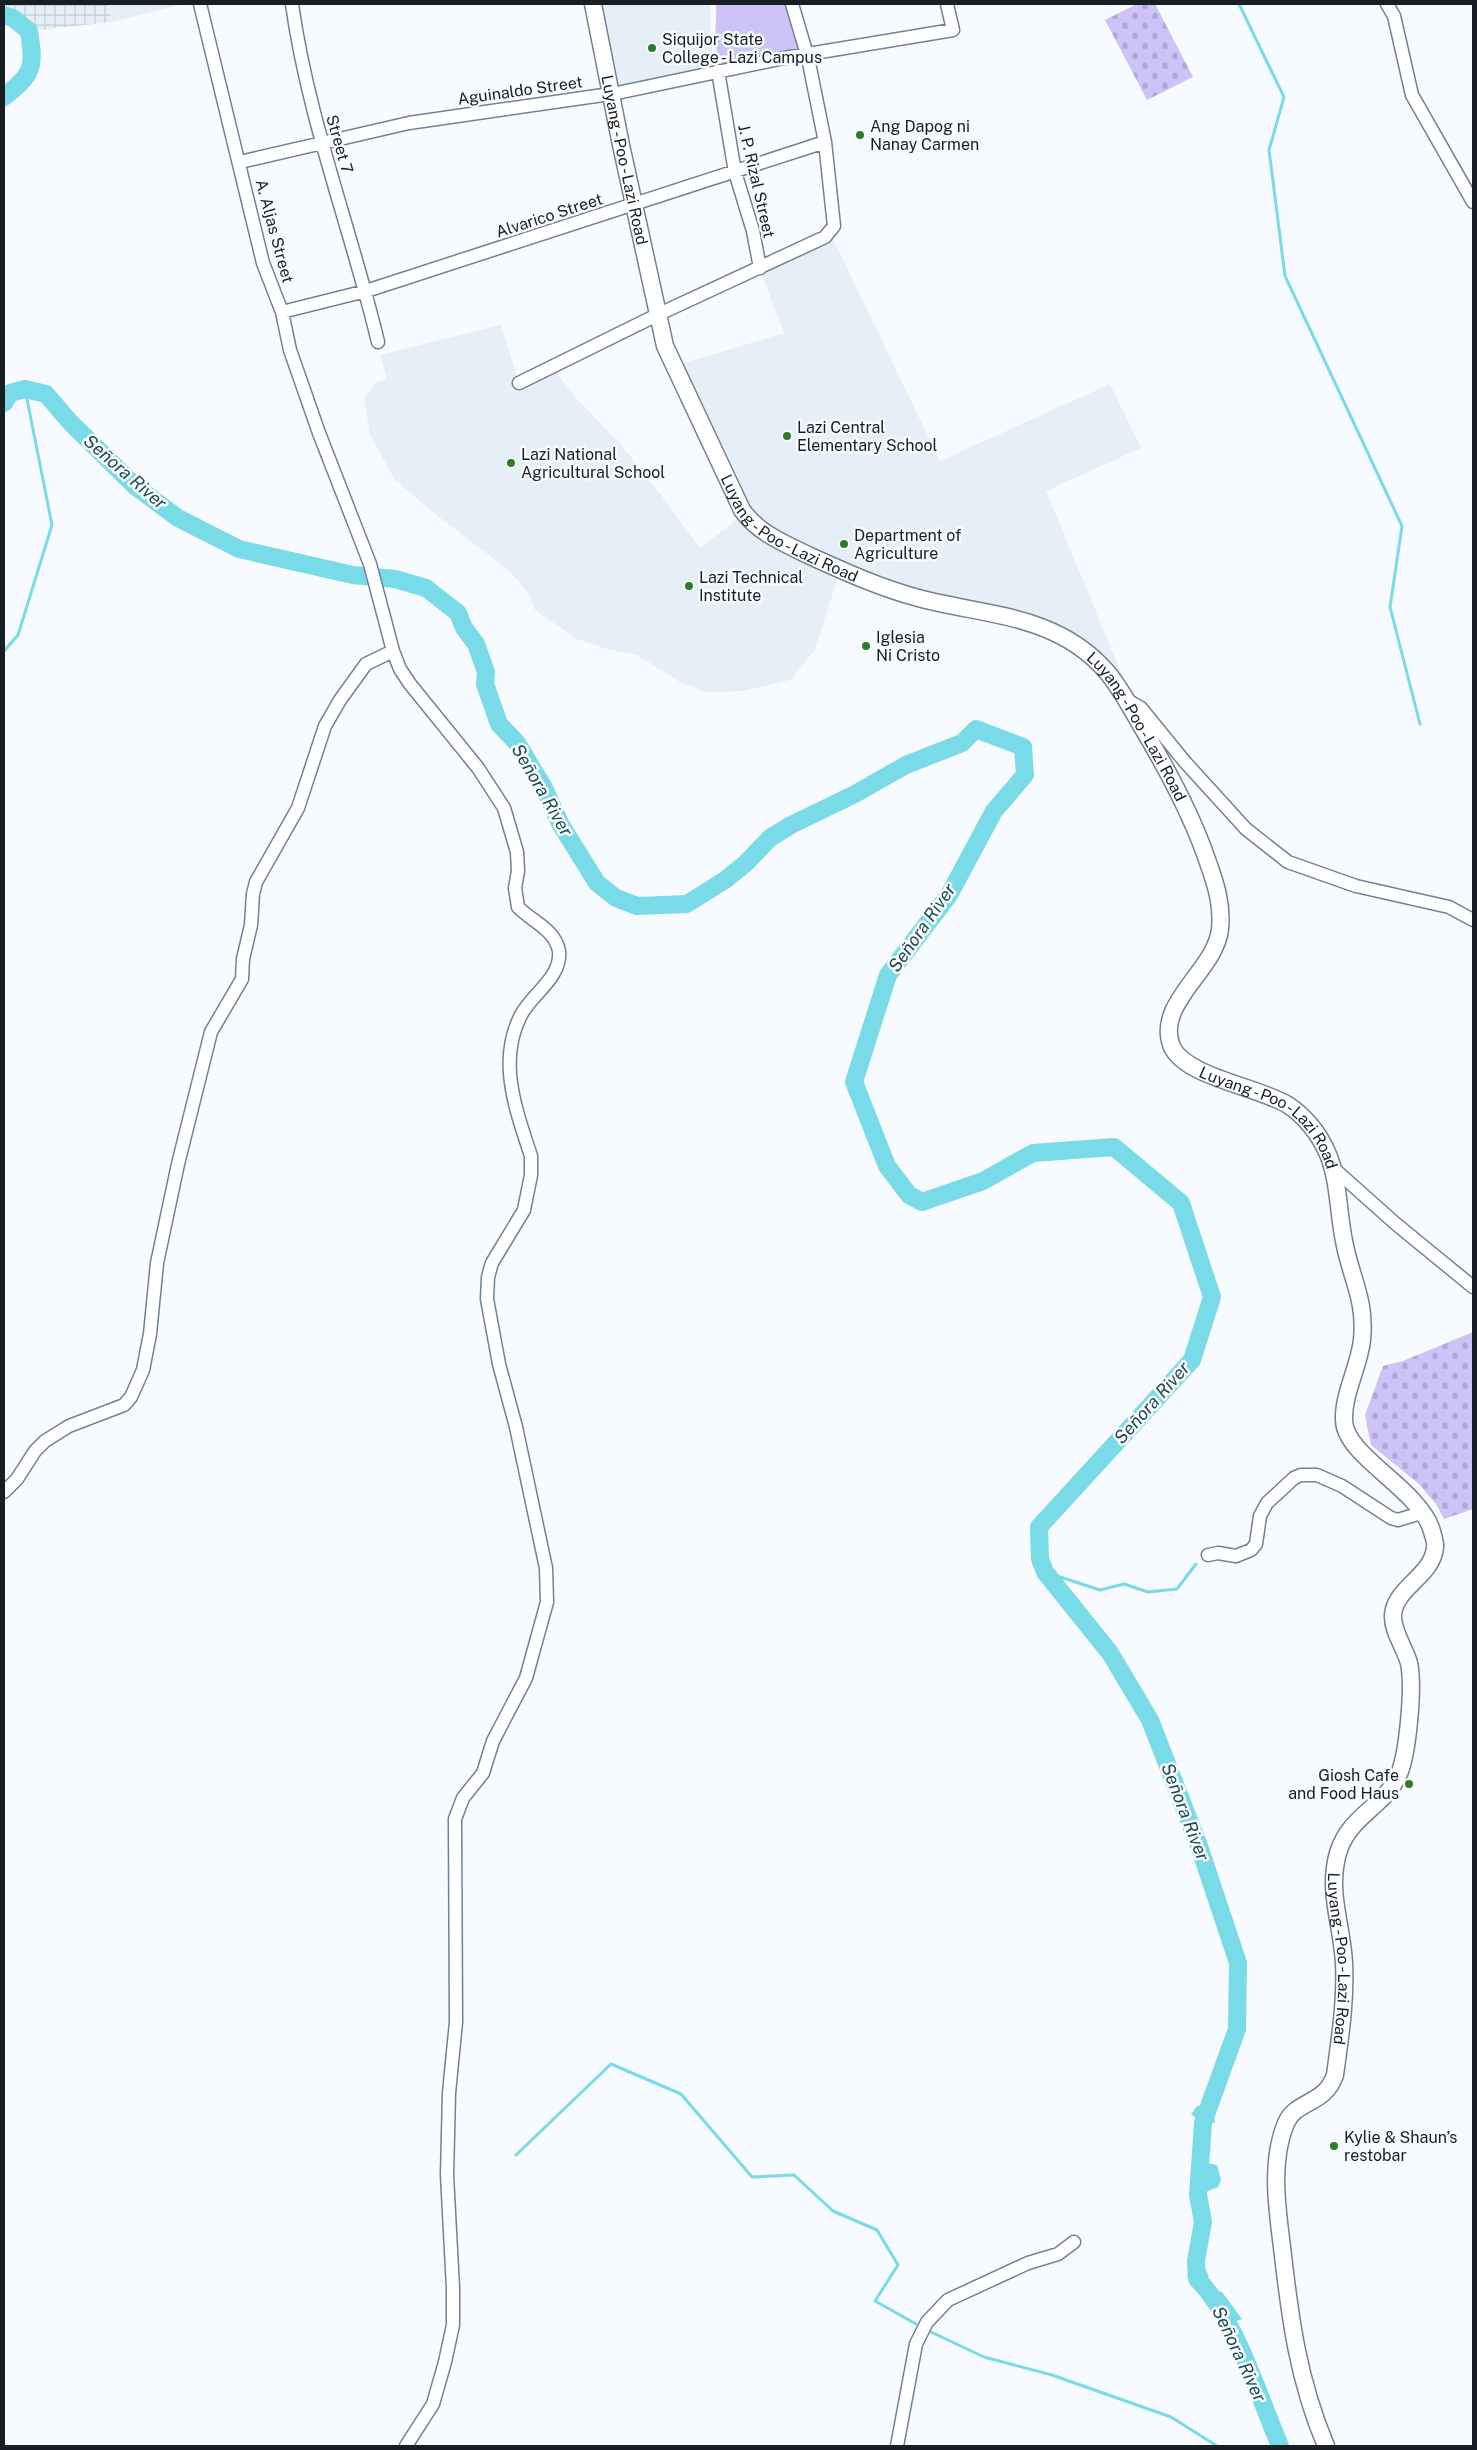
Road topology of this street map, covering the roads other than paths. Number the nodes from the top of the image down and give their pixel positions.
1 (200, 4) edge
2 (292, 4) edge
3 (593, 4) edge
4 (792, 4) edge
5 (947, 4) edge
6 (1387, 4) edge
7 (807, 54) junction
8 (718, 71) junction
9 (612, 93) junction
10 (825, 142) junction
11 (322, 144) junction
12 (240, 162) junction
13 (735, 172) junction
14 (1473, 202) edge
15 (634, 205) junction
16 (760, 268) junction
17 (366, 291) junction
18 (282, 312) junction
19 (657, 315) junction
20 (378, 342) dead end
21 (519, 383) dead end
22 (393, 651) junction
23 (1125, 698) junction
24 (1473, 920) edge
25 (1332, 1168) junction
26 (1473, 1287) edge
27 (4, 1492) edge
28 (1424, 1512) junction
29 (1208, 1555) dead end
30 (1074, 2242) dead end
31 (406, 2446) edge
32 (898, 2446) edge
33 (1326, 2446) edge

1 - 12 street, A. Aljas Street
2 - 11 street, Street 7
3 - 9 main road, Luyang - Poo - Lazi Road
4 - 7 street
5 - 7 street, Aguinaldo Street
6 - 14 street
7 - 8 street, Aguinaldo Street
7 - 10 street
8 - 9 street, Aguinaldo Street
8 - 13 street, J. P. Rizal Street
9 - 11 street, Aguinaldo Street
9 - 15 main road, Luyang - Poo - Lazi Road
10 - 13 street, Alvarico Street
10 - 16 street
11 - 12 street, Aguinaldo Street
11 - 17 street, Street 7
12 - 18 street, A. Aljas Street
13 - 15 street, Alvarico Street
13 - 16 street, J. P. Rizal Street
15 - 17 street, Alvarico Street
15 - 19 main road, Luyang - Poo - Lazi Road
16 - 19 street
17 - 18 street, Alvarico Street
17 - 20 street, Street 7
18 - 22 street, A. Aljas Street
19 - 21 street
19 - 23 main road, Luyang - Poo - Lazi Road
22 - 27 street
22 - 31 street, A. Aljas Street
23 - 24 street
23 - 25 main road, Luyang - Poo - Lazi Road
25 - 26 street
25 - 28 main road, Luyang - Poo - Lazi Road
28 - 29 street
28 - 33 main road, Luyang - Poo - Lazi Road
30 - 32 street

